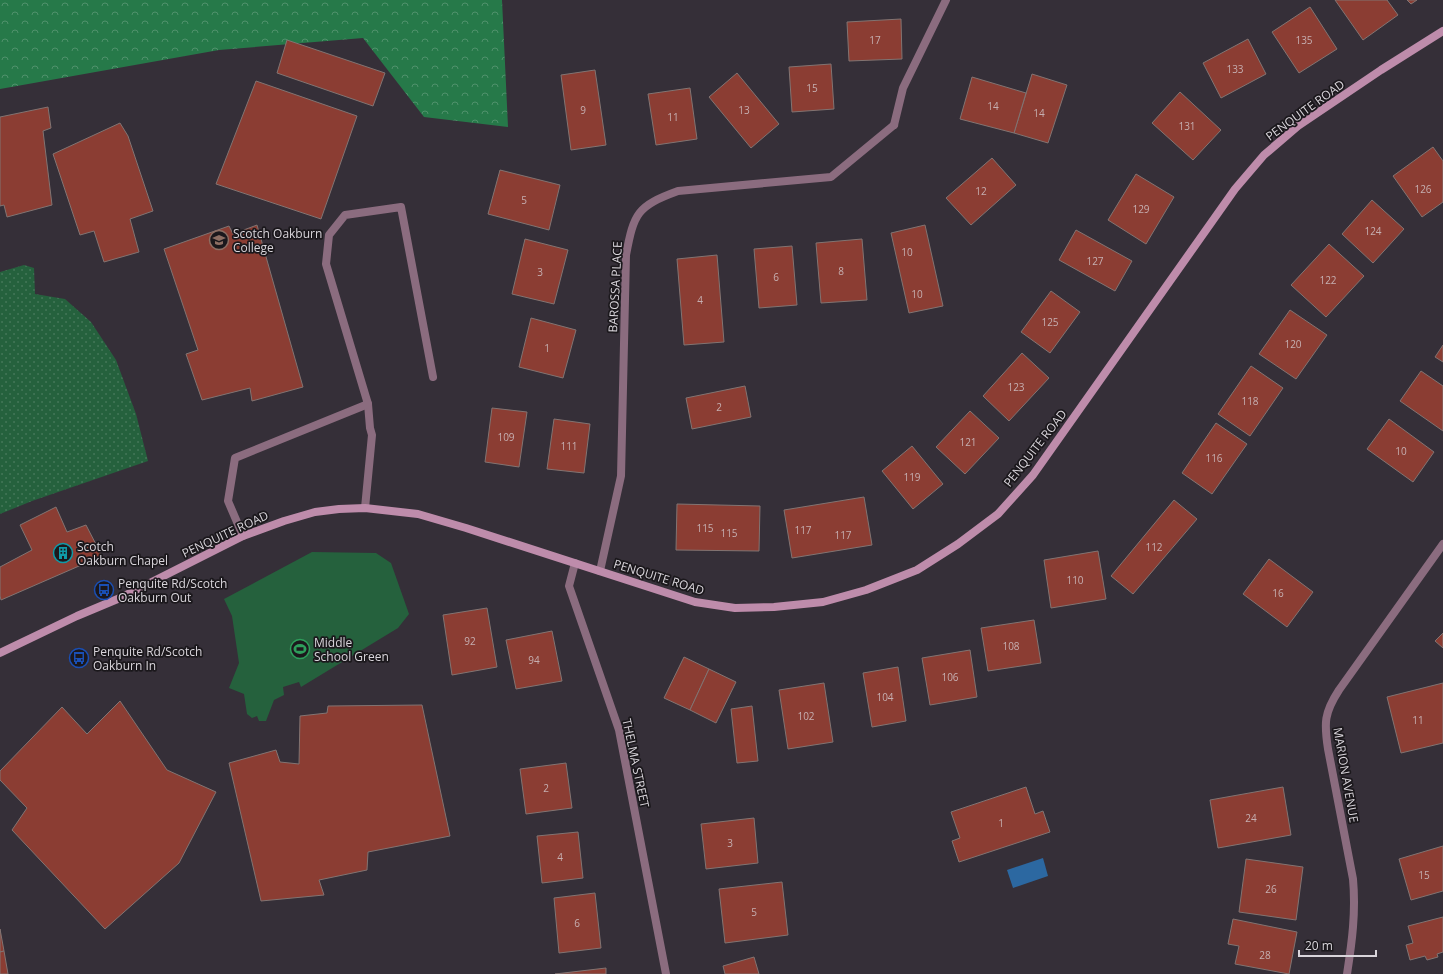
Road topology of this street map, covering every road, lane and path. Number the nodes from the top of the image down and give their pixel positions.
1 (946, 0) edge
2 (1443, 31) edge
3 (434, 377) dead end
4 (368, 404) junction
5 (365, 508) junction
6 (244, 536) junction
7 (1443, 544) edge
8 (575, 563) junction
9 (600, 571) junction
10 (0, 653) edge
11 (666, 974) edge
12 (1347, 974) edge

1 - 9 street, BAROSSA PLACE
2 - 9 street, PENQUITE ROAD
3 - 4 street
4 - 5 street
4 - 6 street
5 - 6 street, PENQUITE ROAD
5 - 8 street, PENQUITE ROAD
6 - 10 street, PENQUITE ROAD
7 - 12 street, MARION AVENUE
8 - 9 street, PENQUITE ROAD
8 - 11 street, THELMA STREET

